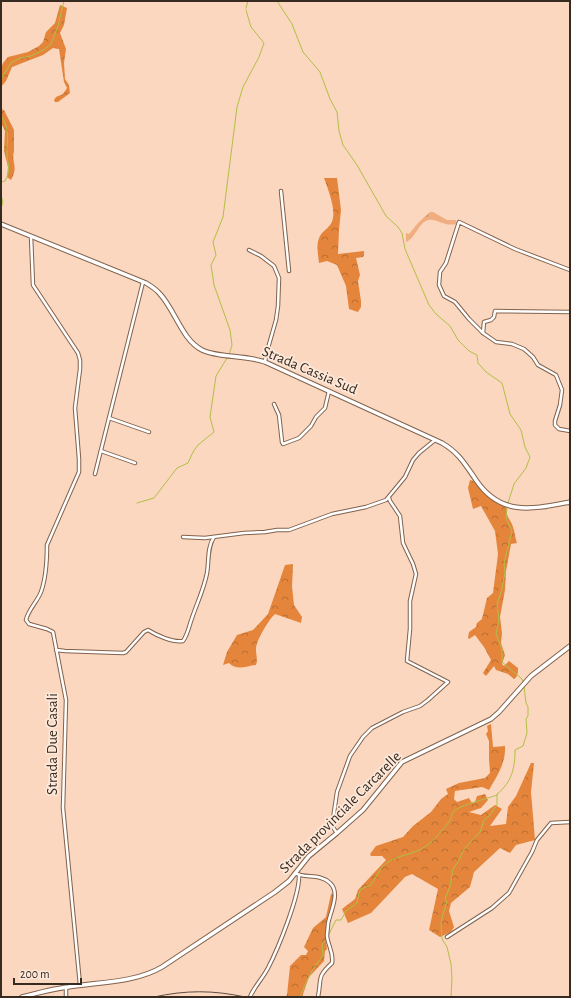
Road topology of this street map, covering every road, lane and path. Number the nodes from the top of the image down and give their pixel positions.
1 (281, 191) dead end
2 (1, 224) edge
3 (31, 236) junction
4 (249, 250) dead end
5 (570, 270) edge
6 (290, 271) dead end
7 (143, 282) junction
8 (570, 312) edge
9 (483, 333) junction
10 (265, 362) junction
11 (329, 391) junction
12 (274, 404) dead end
13 (109, 418) junction
14 (570, 431) edge
15 (149, 432) dead end
16 (435, 439) junction
17 (101, 450) junction
18 (135, 463) dead end
19 (95, 474) dead end
20 (389, 498) junction
21 (570, 502) edge
22 (183, 537) dead end
23 (215, 537) junction
24 (570, 646) edge
25 (56, 650) junction
26 (570, 822) edge
27 (337, 833) junction
28 (297, 874) junction
29 (446, 937) dead end
30 (80, 985) junction
31 (66, 987) junction
32 (251, 996) edge
33 (22, 997) edge
34 (66, 997) edge
35 (318, 997) edge

1 - 6 street
2 - 3 main road, Strada Cassia Sud
3 - 7 main road, Strada Cassia Sud
3 - 25 street, Strada Due Casali
4 - 10 street
5 - 9 street
7 - 10 main road, Strada Cassia Sud
7 - 13 street
8 - 9 street
9 - 14 street
10 - 11 main road, Strada Cassia Sud
11 - 12 street
11 - 16 main road, Strada Cassia Sud
13 - 15 street
13 - 17 street
16 - 20 street
16 - 21 main road, Strada Cassia Sud
17 - 18 street
17 - 19 street
20 - 23 street
20 - 27 street
22 - 23 street
23 - 25 street
24 - 27 main road, Strada provinciale Carcarelle
25 - 30 street, Strada Due Casali
26 - 29 street
27 - 28 main road, Strada provinciale Carcarelle
28 - 30 main road, Strada provinciale Carcarelle
28 - 32 street
28 - 35 street
30 - 31 main road, Strada provinciale Carcarelle
31 - 33 main road, Strada provinciale Carcarelle
31 - 34 street

